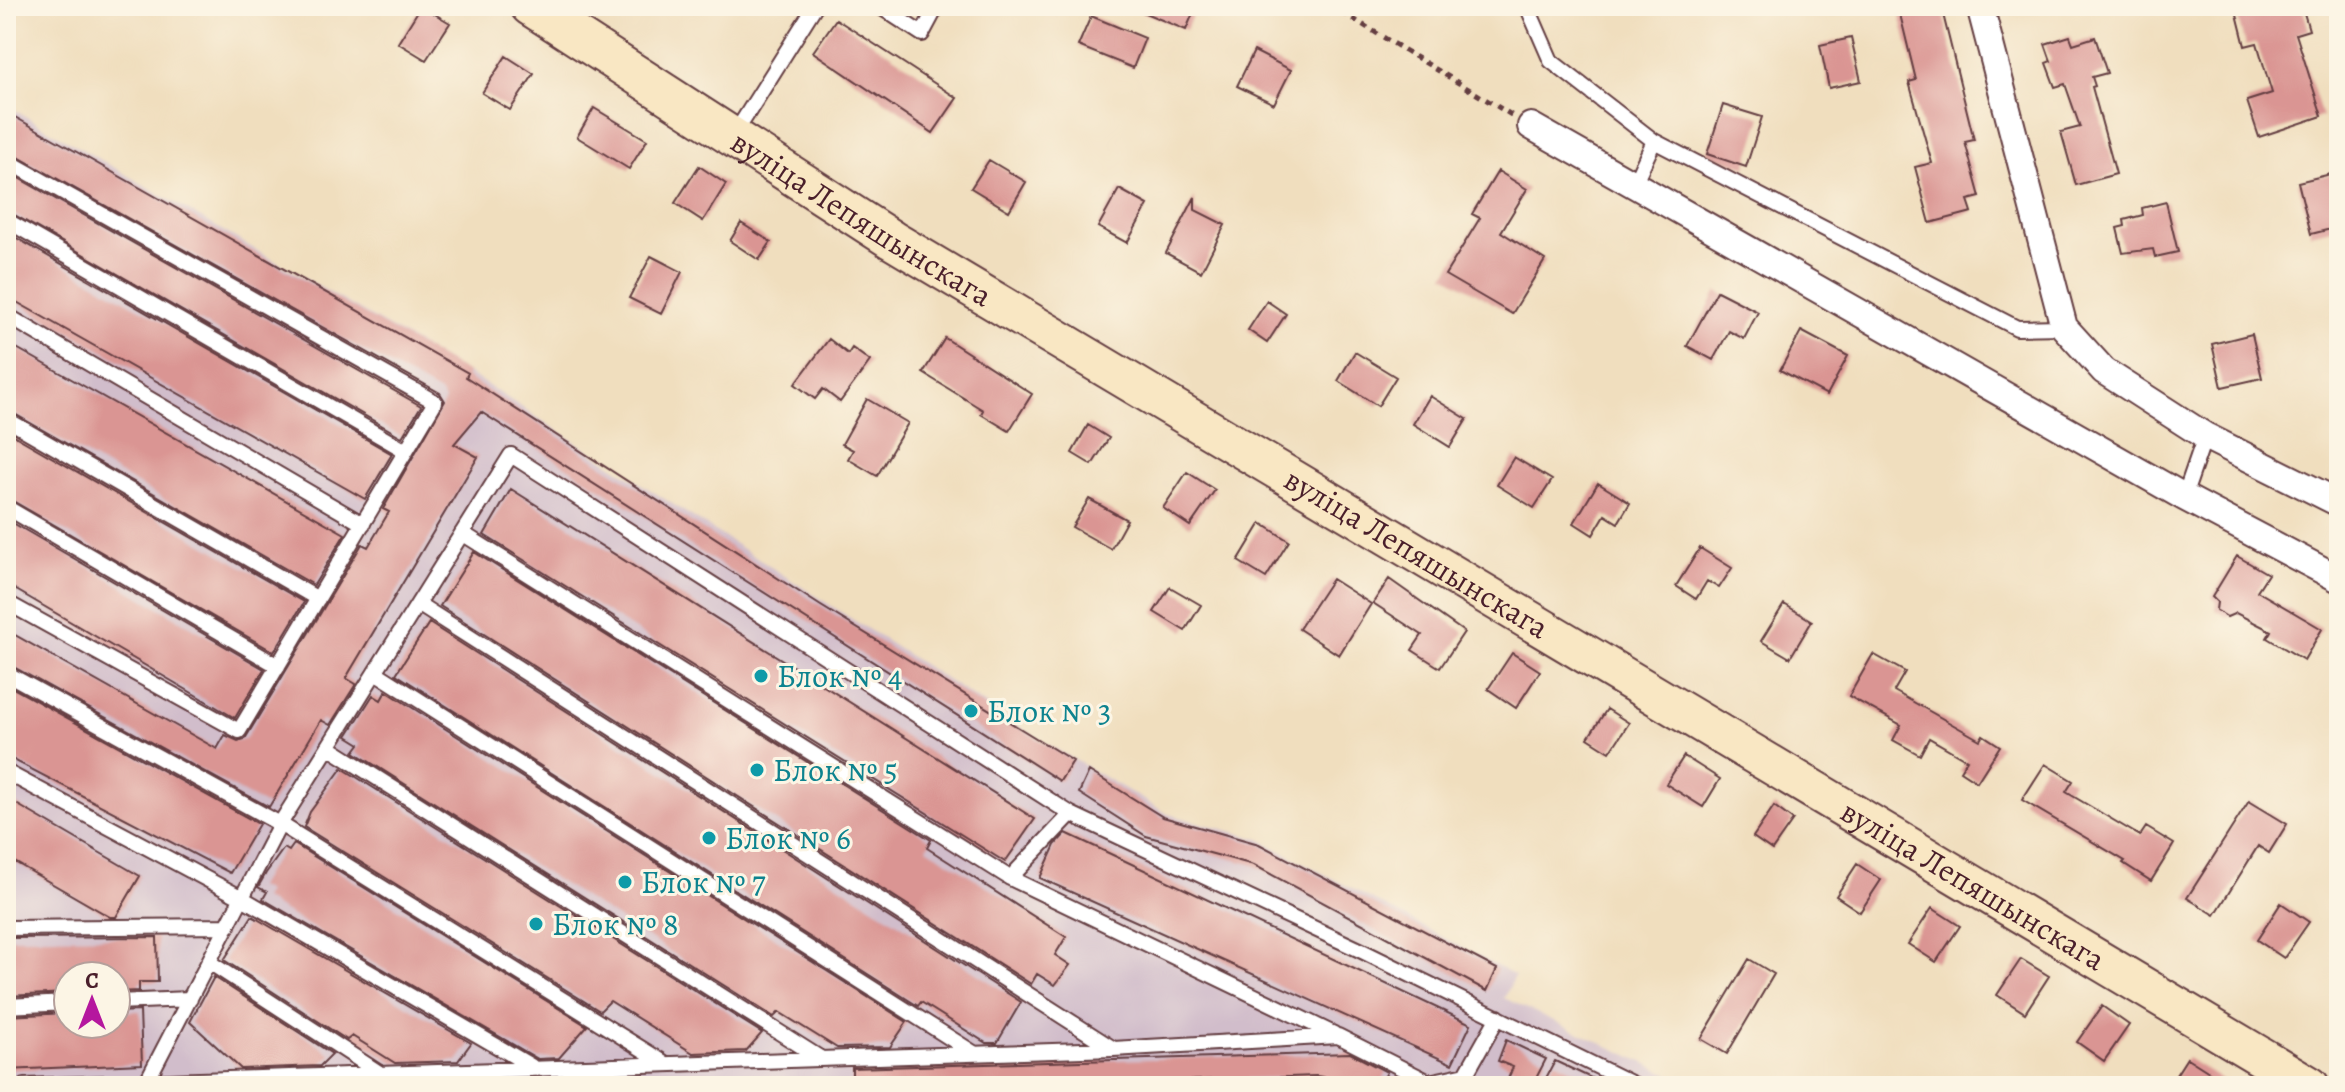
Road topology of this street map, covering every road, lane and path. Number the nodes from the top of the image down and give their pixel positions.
1 (530, 6) edge
2 (815, 6) edge
3 (879, 6) edge
4 (937, 6) edge
5 (1332, 6) edge
6 (1527, 6) edge
7 (1980, 6) edge
8 (1531, 126) joint
9 (733, 135) junction
10 (1654, 141) junction
11 (6, 160) edge
12 (1633, 186) junction
13 (6, 220) edge
14 (6, 315) edge
15 (2064, 327) junction
16 (6, 419) edge
17 (2205, 436) junction
18 (406, 451) junction
19 (2184, 497) junction
20 (2339, 503) edge
21 (6, 507) edge
22 (363, 524) junction
23 (462, 533) junction
24 (2339, 579) edge
25 (318, 599) junction
26 (6, 602) edge
27 (418, 604) junction
28 (278, 666) junction
29 (375, 672) junction
30 (6, 673) edge
31 (328, 747) junction
32 (6, 772) edge
33 (1071, 814) junction
34 (280, 824) junction
35 (1010, 878) junction
36 (242, 898) junction
37 (228, 926) junction
38 (6, 928) edge
39 (209, 962) junction
40 (190, 999) junction
41 (132, 1001) edge
42 (52, 1004) edge
43 (6, 1006) edge
44 (1498, 1017) junction
45 (1338, 1036) junction
46 (1113, 1049) junction
47 (974, 1053) junction
48 (820, 1058) junction
49 (664, 1062) junction
50 (531, 1066) junction
51 (378, 1072) junction
52 (147, 1081) junction
53 (25, 1086) edge
54 (1637, 1086) edge
55 (2310, 1086) edge

1 - 9 street, вуліца Лепяшынскага
2 - 9 lane
3 - 4 lane
5 - 8 path
6 - 10 lane
7 - 15 street
8 - 12 street
9 - 55 street, вуліца Лепяшынскага
10 - 12 lane
10 - 15 lane
11 - 18 lane
12 - 19 street
13 - 18 lane
14 - 22 lane
15 - 17 street
16 - 25 lane
17 - 19 lane
17 - 20 street
18 - 22 lane
19 - 24 street
21 - 28 lane
22 - 25 lane
23 - 27 lane
23 - 33 lane
23 - 35 lane
25 - 28 lane
26 - 28 lane
27 - 29 lane
27 - 46 lane
29 - 31 lane
29 - 47 lane
30 - 34 lane
31 - 34 lane
31 - 48 lane
32 - 36 lane
33 - 35 lane
33 - 44 lane
34 - 36 lane
34 - 49 lane
35 - 45 lane
36 - 37 lane
36 - 50 lane
37 - 38 lane
37 - 39 lane
39 - 40 lane
39 - 51 lane
40 - 41 lane
40 - 52 lane
42 - 43 lane
44 - 45 lane
44 - 54 lane
45 - 46 lane
46 - 47 lane
47 - 48 lane
48 - 49 lane
49 - 50 lane
50 - 51 lane
51 - 52 lane
52 - 53 lane

